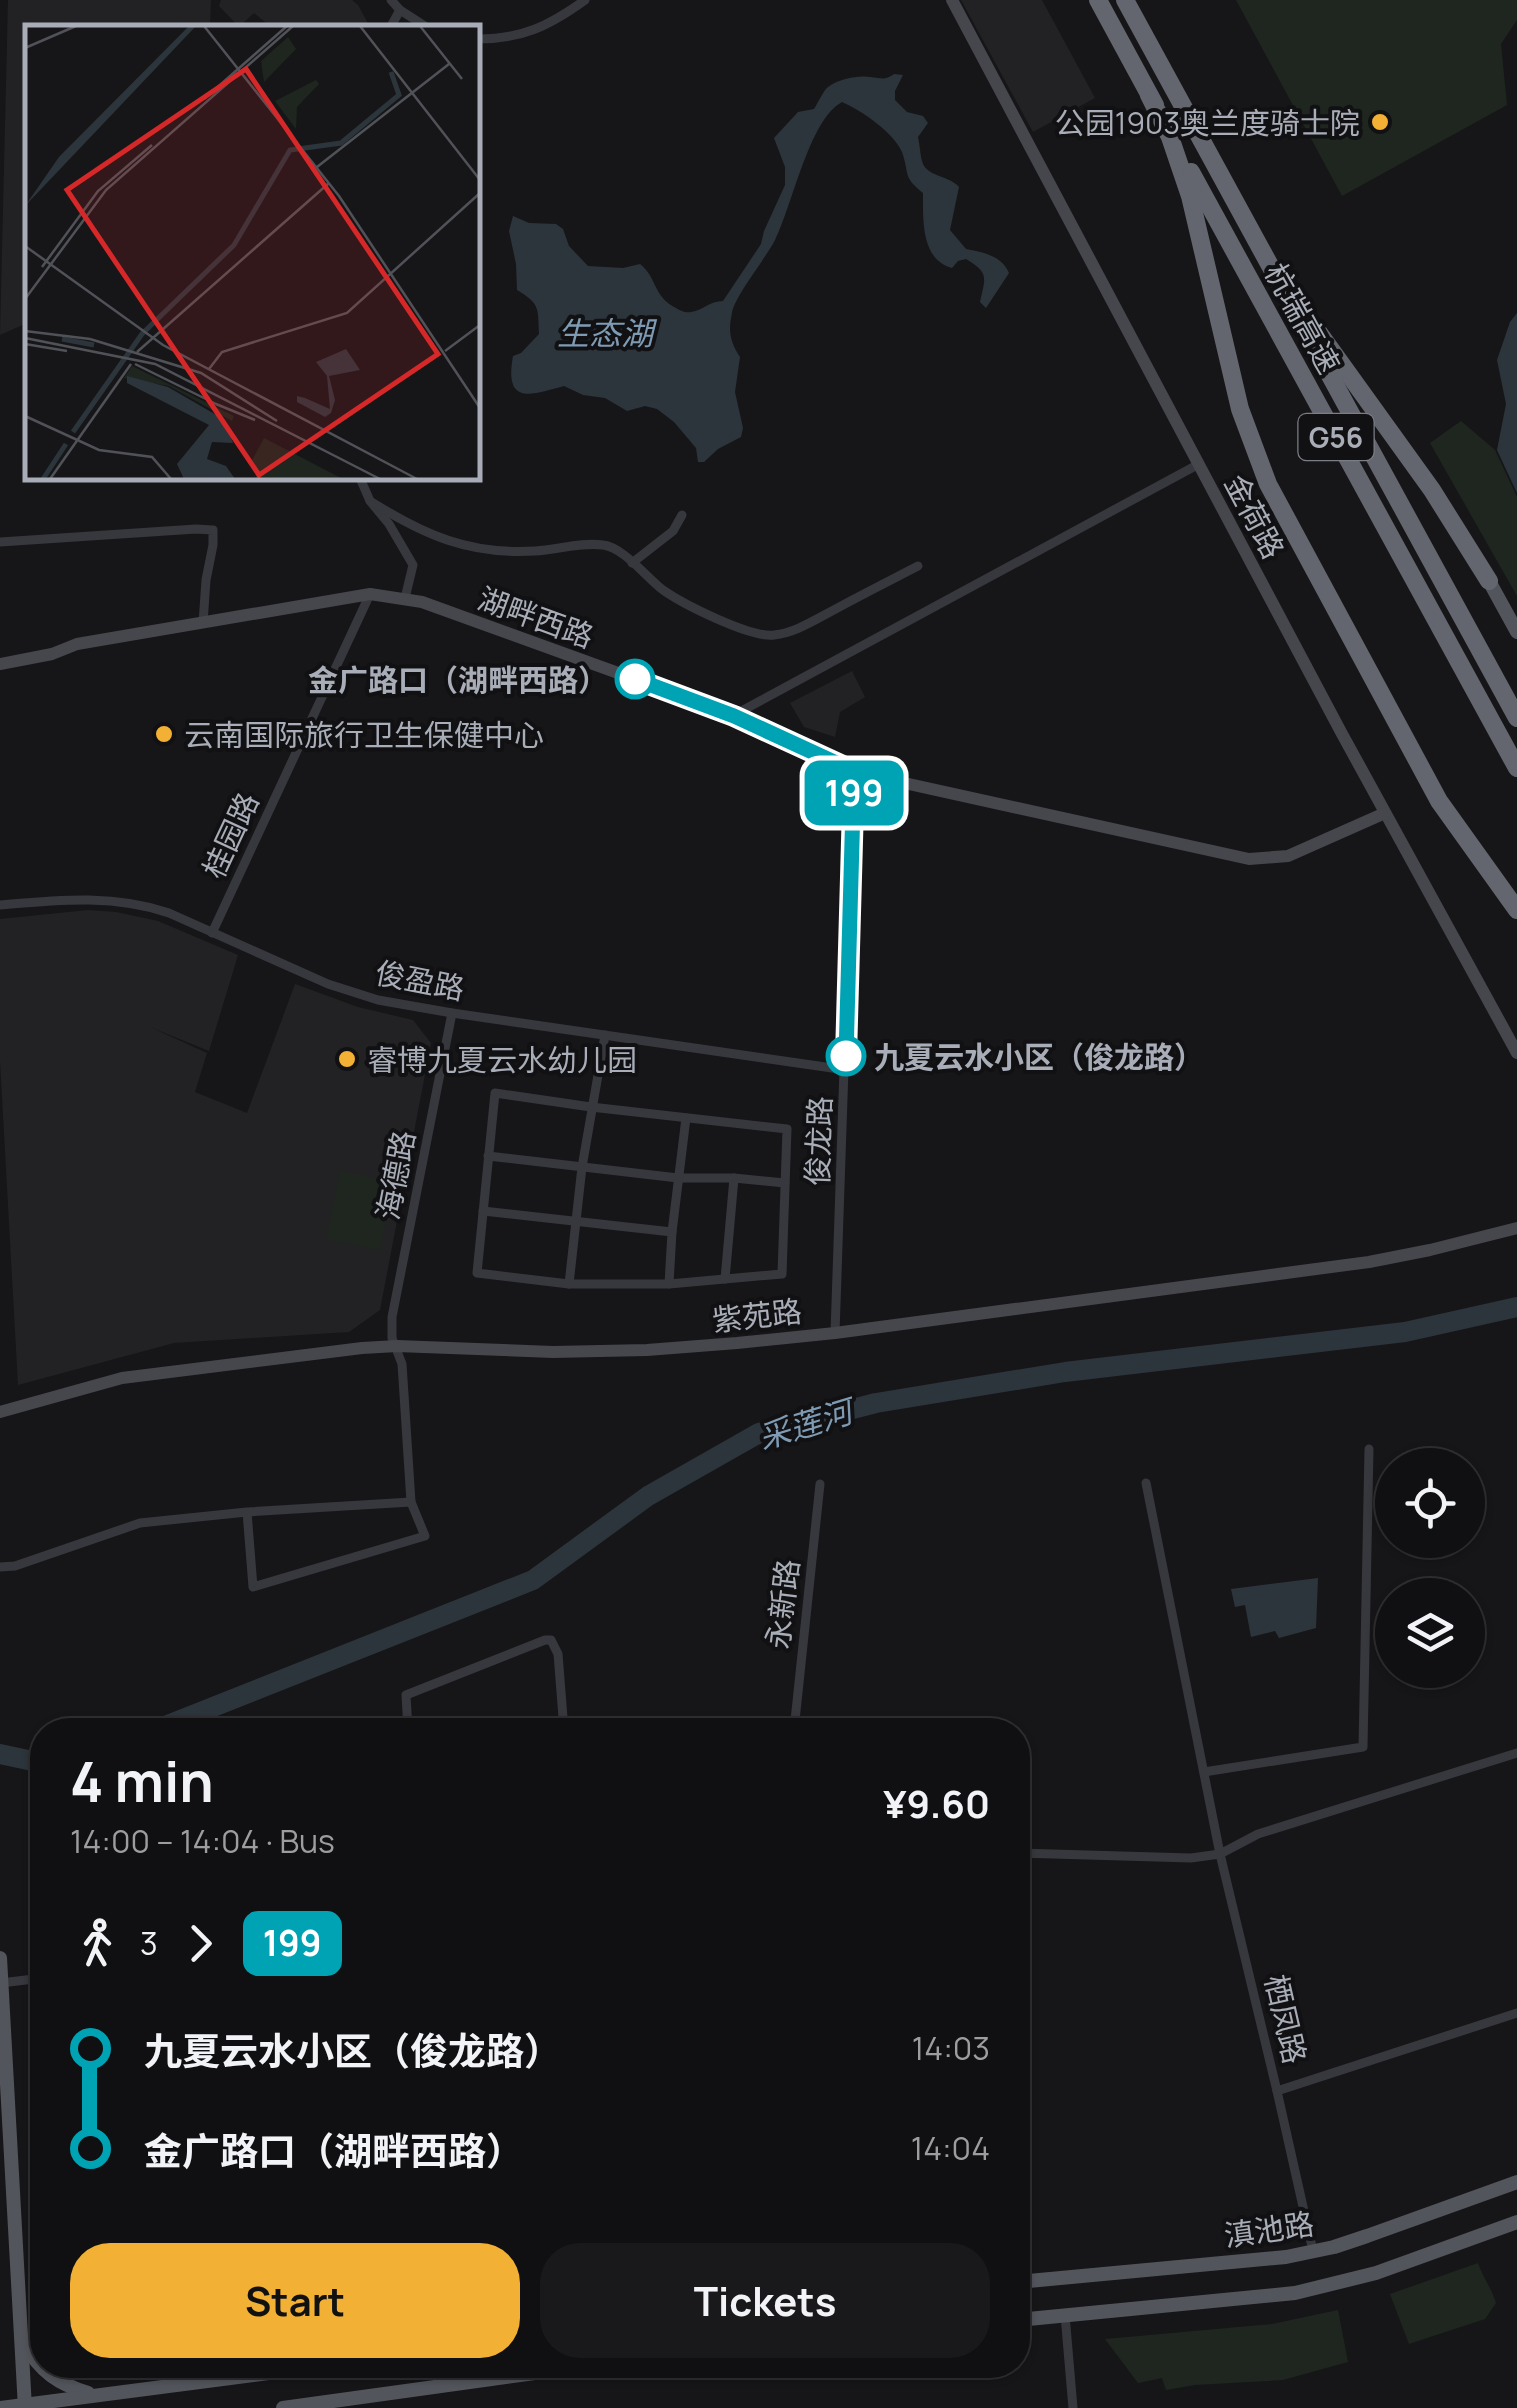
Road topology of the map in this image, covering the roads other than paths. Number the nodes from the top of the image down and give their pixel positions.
1 (390, 0) edge
2 (585, 0) edge
3 (952, 0) edge
4 (1098, 0) edge
5 (1125, 0) edge
6 (400, 10) junction
7 (392, 25) edge
8 (423, 25) edge
9 (480, 39) edge
10 (1154, 103) junction
11 (1241, 212) junction
12 (1199, 464) junction
13 (361, 480) edge
14 (370, 502) junction
15 (682, 514) dead end
16 (0, 542) edge
17 (632, 563) junction
18 (918, 566) dead end
19 (1489, 581) joint
20 (370, 594) junction
21 (405, 598) junction
22 (203, 623) junction
23 (1517, 632) edge
24 (0, 664) edge
25 (734, 716) junction
26 (1517, 718) edge
27 (1517, 768) edge
28 (858, 773) junction
29 (1385, 813) junction
30 (0, 905) edge
31 (1517, 910) edge
32 (212, 933) junction
33 (452, 1013) junction
34 (605, 1036) junction
35 (1517, 1053) edge
36 (846, 1070) junction
37 (591, 1107) junction
38 (686, 1118) junction
39 (488, 1156) junction
40 (582, 1167) junction
41 (678, 1178) junction
42 (734, 1178) junction
43 (785, 1183) junction
44 (483, 1210) junction
45 (575, 1222) junction
46 (1517, 1228) edge
47 (672, 1232) junction
48 (725, 1279) junction
49 (570, 1284) junction
50 (669, 1284) junction
51 (835, 1333) junction
52 (397, 1346) junction
53 (0, 1412) edge
54 (1369, 1449) dead end
55 (1146, 1482) dead end
56 (820, 1484) dead end
57 (411, 1502) junction
58 (247, 1512) junction
59 (0, 1567) edge
60 (407, 1718) edge
61 (563, 1718) edge
62 (795, 1718) edge
63 (1517, 1752) edge
64 (1204, 1772) junction
65 (1030, 1853) edge
66 (1220, 1854) junction
67 (0, 1958) edge
68 (30, 1979) edge
69 (1, 1983) edge
70 (1517, 2013) edge
71 (1277, 2091) junction
72 (1517, 2182) edge
73 (1517, 2222) edge
74 (1313, 2252) junction
75 (1030, 2281) edge
76 (1066, 2315) junction
77 (1030, 2319) edge
78 (22, 2339) junction
79 (30, 2354) edge
80 (52, 2378) edge
81 (228, 2378) edge
82 (499, 2378) edge
83 (94, 2395) junction
84 (25, 2406) edge
85 (0, 2408) edge
86 (283, 2408) edge
87 (1073, 2408) edge

1 - 6 street
2 - 9 street
3 - 12 street, 金荷路
4 - 10 highway, 杭瑞高速 / G56
5 - 11 highway, 杭瑞高速 / G56
6 - 7 street
6 - 8 street
10 - 27 highway, 杭瑞高速 / G56
10 - 31 highway
11 - 19 highway
11 - 26 highway, 杭瑞高速 / G56
12 - 25 street
12 - 29 street, 金荷路
13 - 14 street
14 - 17 street
14 - 21 street
15 - 17 street
16 - 22 street
17 - 18 street
19 - 23 main road
20 - 21 street, 湖畔西路
20 - 22 street, 湖畔西路
20 - 32 street, 桂园路
21 - 25 street, 湖畔西路
22 - 24 street, 湖畔西路
25 - 28 street, 湖畔西路
28 - 29 street, 湖畔西路
28 - 36 street, 俊龙路
29 - 35 street, 金荷路
30 - 32 street, 俊盈路
32 - 33 street, 俊盈路
33 - 34 street, 俊盈路
33 - 52 street, 海德路
34 - 36 street, 俊盈路
34 - 37 street
36 - 51 street, 俊龙路
37 - 38 street
37 - 39 street
37 - 40 street
38 - 41 street
38 - 43 street
39 - 40 street
39 - 44 street
40 - 41 street
40 - 45 street
41 - 42 street
41 - 47 street
42 - 43 street
42 - 48 street
43 - 48 street
44 - 45 street
44 - 49 street
45 - 47 street
45 - 49 street
46 - 51 street, 紫苑路
47 - 50 street
48 - 50 street
49 - 50 street
51 - 52 street, 紫苑路
52 - 53 street, 紫苑路
52 - 57 street, 海德路
54 - 64 street
55 - 64 street, 栖凤路
56 - 62 street, 永新路
57 - 58 street
57 - 58 street, 海德路
58 - 59 street
60 - 61 street
63 - 66 street
64 - 66 street, 栖凤路
65 - 66 street
66 - 71 street, 栖凤路
67 - 69 main road
68 - 69 street
69 - 78 main road
70 - 71 street
71 - 74 street, 栖凤路
72 - 74 main road, 滇池路
73 - 76 main road
74 - 75 main road, 滇池路
76 - 77 main road
76 - 87 street
78 - 79 main road
78 - 84 main road
80 - 83 main road
81 - 83 main road
82 - 86 main road
83 - 84 main road
84 - 85 main road

